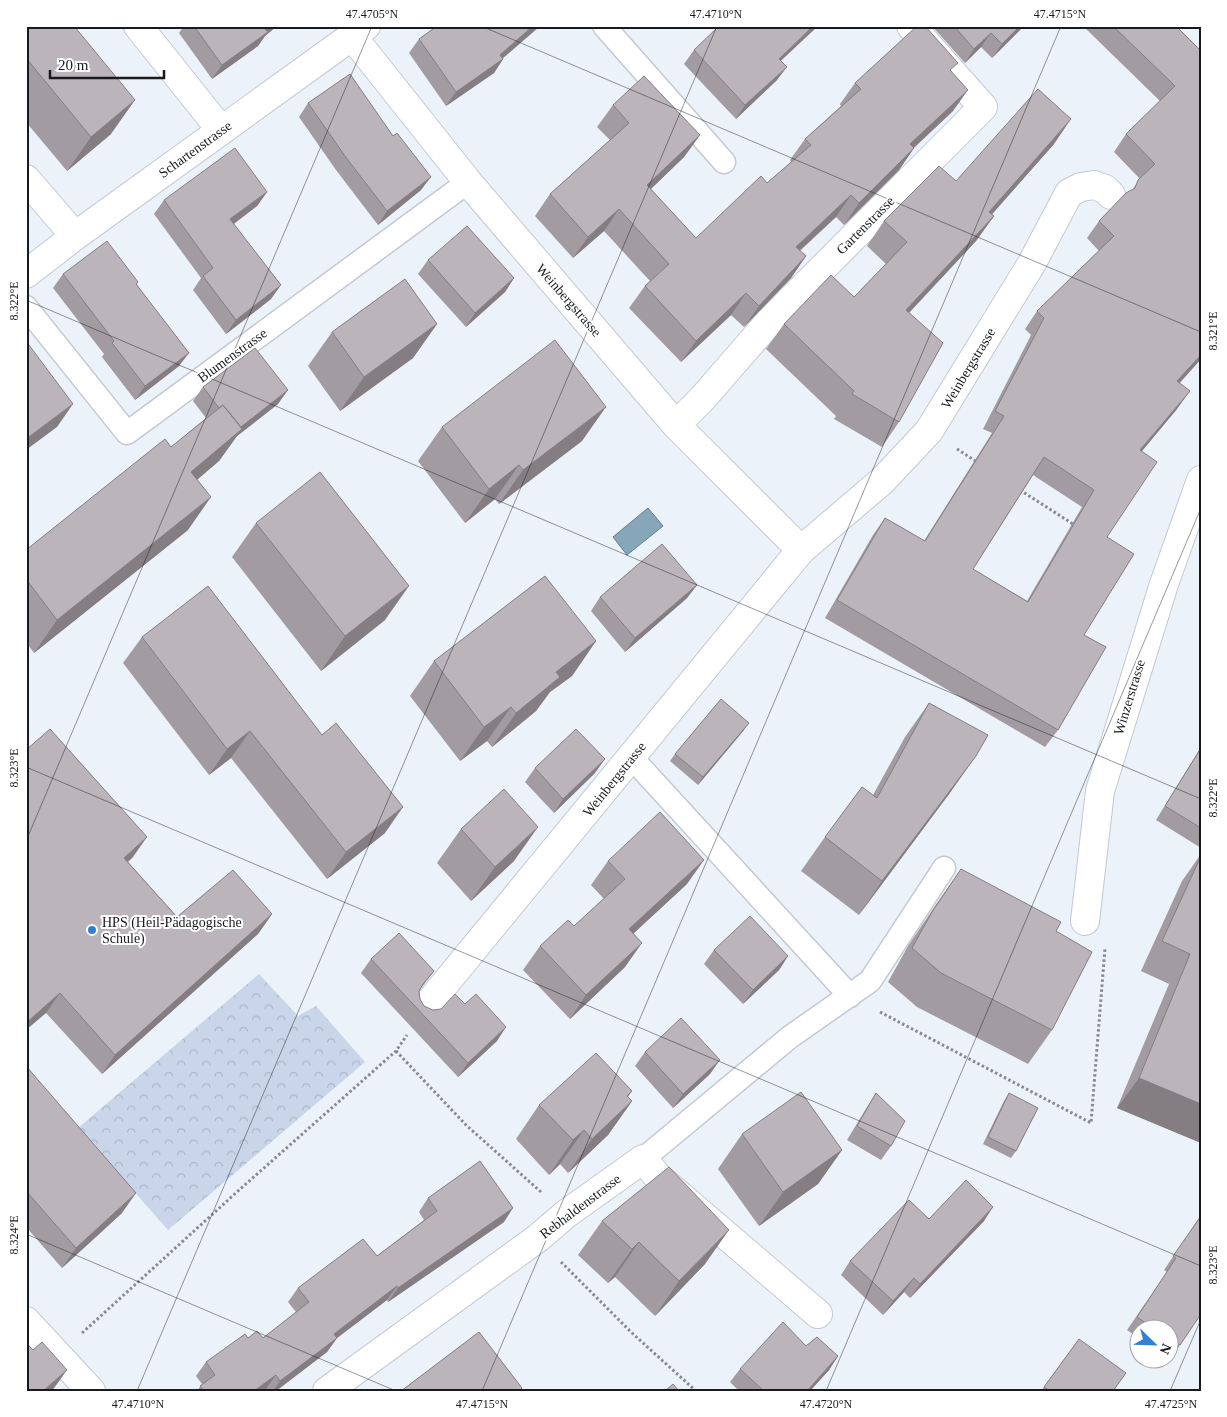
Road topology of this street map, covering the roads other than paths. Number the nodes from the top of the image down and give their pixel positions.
1 (138, 26) edge
2 (604, 26) edge
3 (911, 26) edge
4 (359, 31) edge
5 (221, 130) junction
6 (724, 162) dead end
7 (26, 179) edge
8 (468, 182) junction
9 (1111, 195) dead end
10 (75, 236) junction
11 (26, 274) edge
12 (26, 307) edge
13 (676, 424) junction
14 (1201, 480) edge
15 (801, 550) junction
16 (632, 758) junction
17 (944, 868) dead end
18 (1085, 921) road end
19 (850, 996) junction
20 (425, 1008) edge
21 (642, 1159) junction
22 (818, 1314) dead end
23 (26, 1321) edge
24 (91, 1391) edge
25 (327, 1391) edge

1 - 5 street
2 - 6 lane
3 - 13 street, Gartenstrasse
4 - 5 street, Schartenstrasse
4 - 8 street, Weinbergstrasse
5 - 10 street, Schartenstrasse
7 - 10 street
8 - 12 lane, Blumenstrasse
8 - 13 street, Weinbergstrasse
9 - 15 street, Weinbergstrasse
10 - 11 street, Schartenstrasse
13 - 15 street, Weinbergstrasse
14 - 18 street, Winzerstrasse
15 - 16 street, Weinbergstrasse
16 - 19 lane
16 - 20 street, Weinbergstrasse
17 - 19 lane
19 - 21 lane
21 - 22 street
21 - 25 street, Rebhaldenstrasse
23 - 24 street

